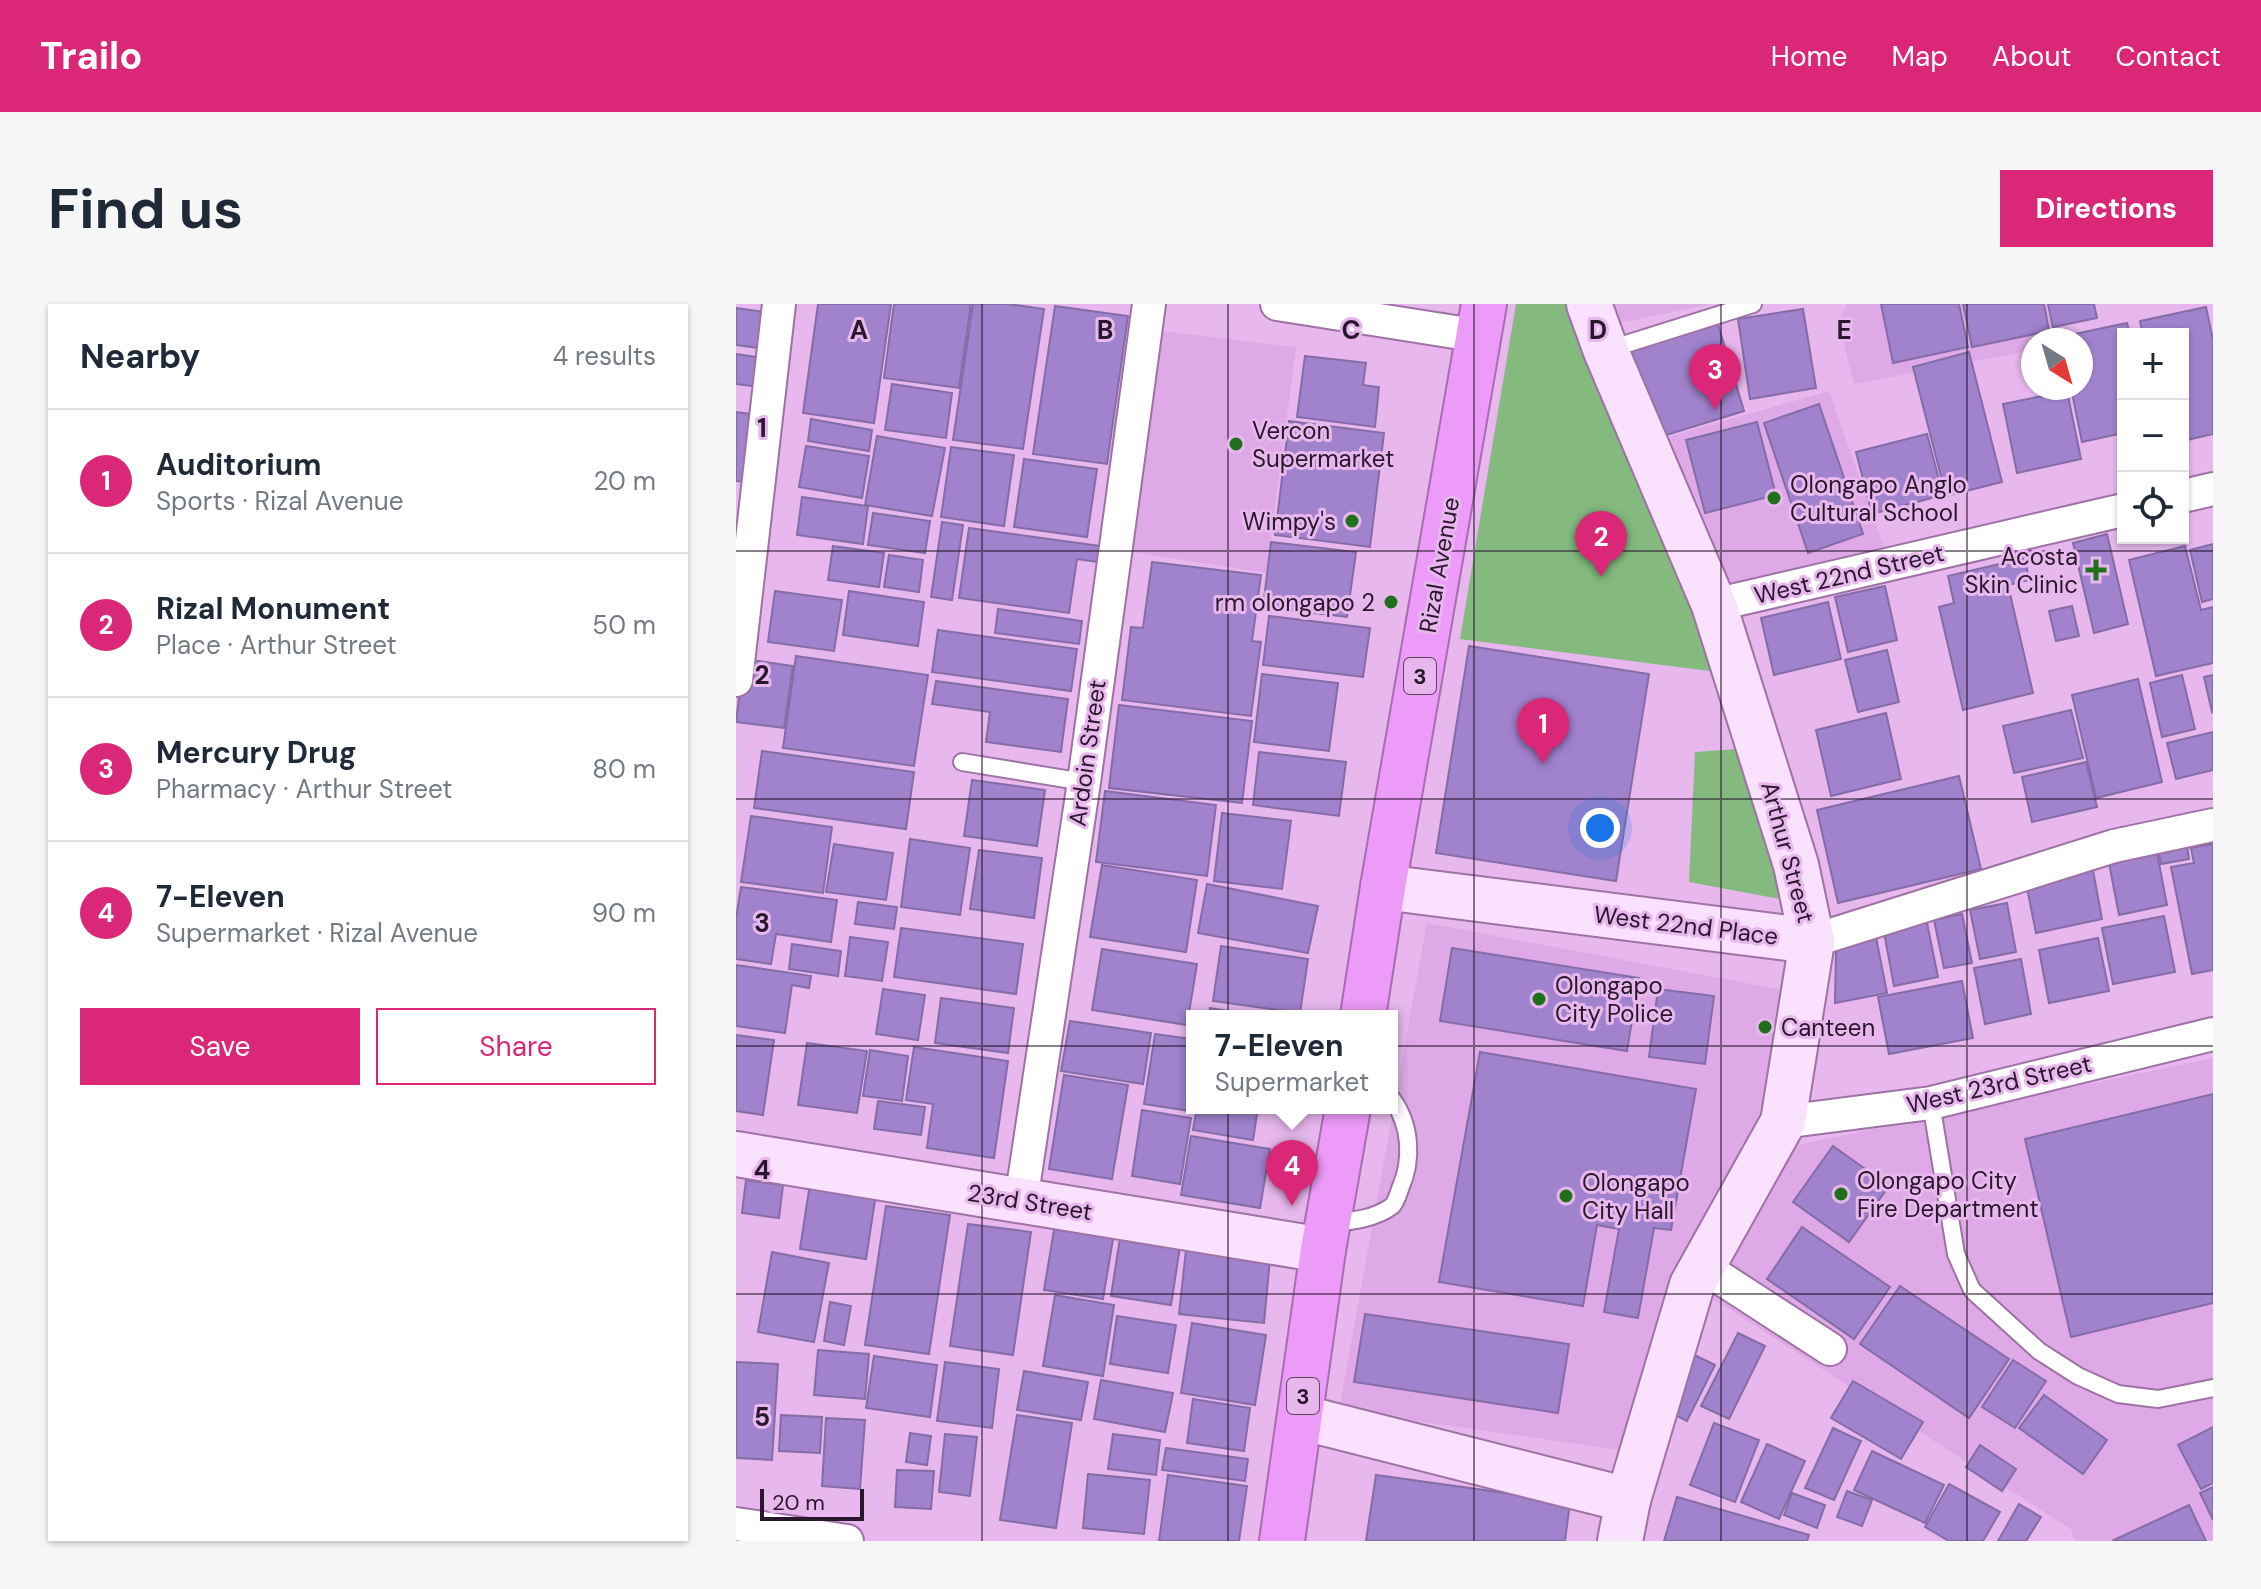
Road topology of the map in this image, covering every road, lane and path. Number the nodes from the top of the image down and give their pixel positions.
1 (779, 304) edge
2 (1149, 304) edge
3 (1277, 304) edge
4 (1589, 304) edge
5 (1753, 304) edge
6 (1482, 320) edge
7 (1606, 351) junction
8 (2213, 489) edge
9 (2189, 495) edge
10 (2117, 511) edge
11 (1714, 605) junction
12 (736, 680) edge
13 (962, 762) dead end
14 (1084, 782) junction
15 (2213, 825) edge
16 (1383, 887) junction
17 (1812, 941) junction
18 (1364, 1010) edge
19 (2213, 1034) edge
20 (1931, 1103) junction
21 (1398, 1109) edge
22 (1347, 1114) edge
23 (1783, 1122) junction
24 (736, 1154) edge
25 (1021, 1201) junction
26 (1326, 1237) junction
27 (1702, 1266) junction
28 (1830, 1349) dead end
29 (2213, 1388) edge
30 (1300, 1417) junction
31 (1624, 1521) edge
32 (736, 1524) edge
33 (847, 1541) edge
34 (1282, 1541) edge

1 - 12 street
2 - 14 street, Ardoin Street
3 - 6 street
4 - 7 street, Arthur Street
5 - 7 lane
6 - 16 highway, Rizal Avenue / 3
7 - 11 street, Arthur Street
8 - 9 street
10 - 11 street, West 22nd Street
11 - 17 street, Arthur Street
13 - 14 lane
14 - 25 street, Ardoin Street
15 - 17 street, West 22nd Place
16 - 17 street, West 22nd Place
16 - 18 highway, Rizal Avenue / 3
17 - 23 street, Arthur Street
19 - 20 street, West 23rd Street
20 - 23 street, West 23rd Street
20 - 29 lane
21 - 26 lane
22 - 26 highway, 3
23 - 27 street, Arthur Street
24 - 25 street, 23rd Street
25 - 26 street, 23rd Street
26 - 30 highway, 3
27 - 28 street
27 - 31 street, Arthur Street
30 - 31 street
30 - 34 highway, 3
32 - 33 street

